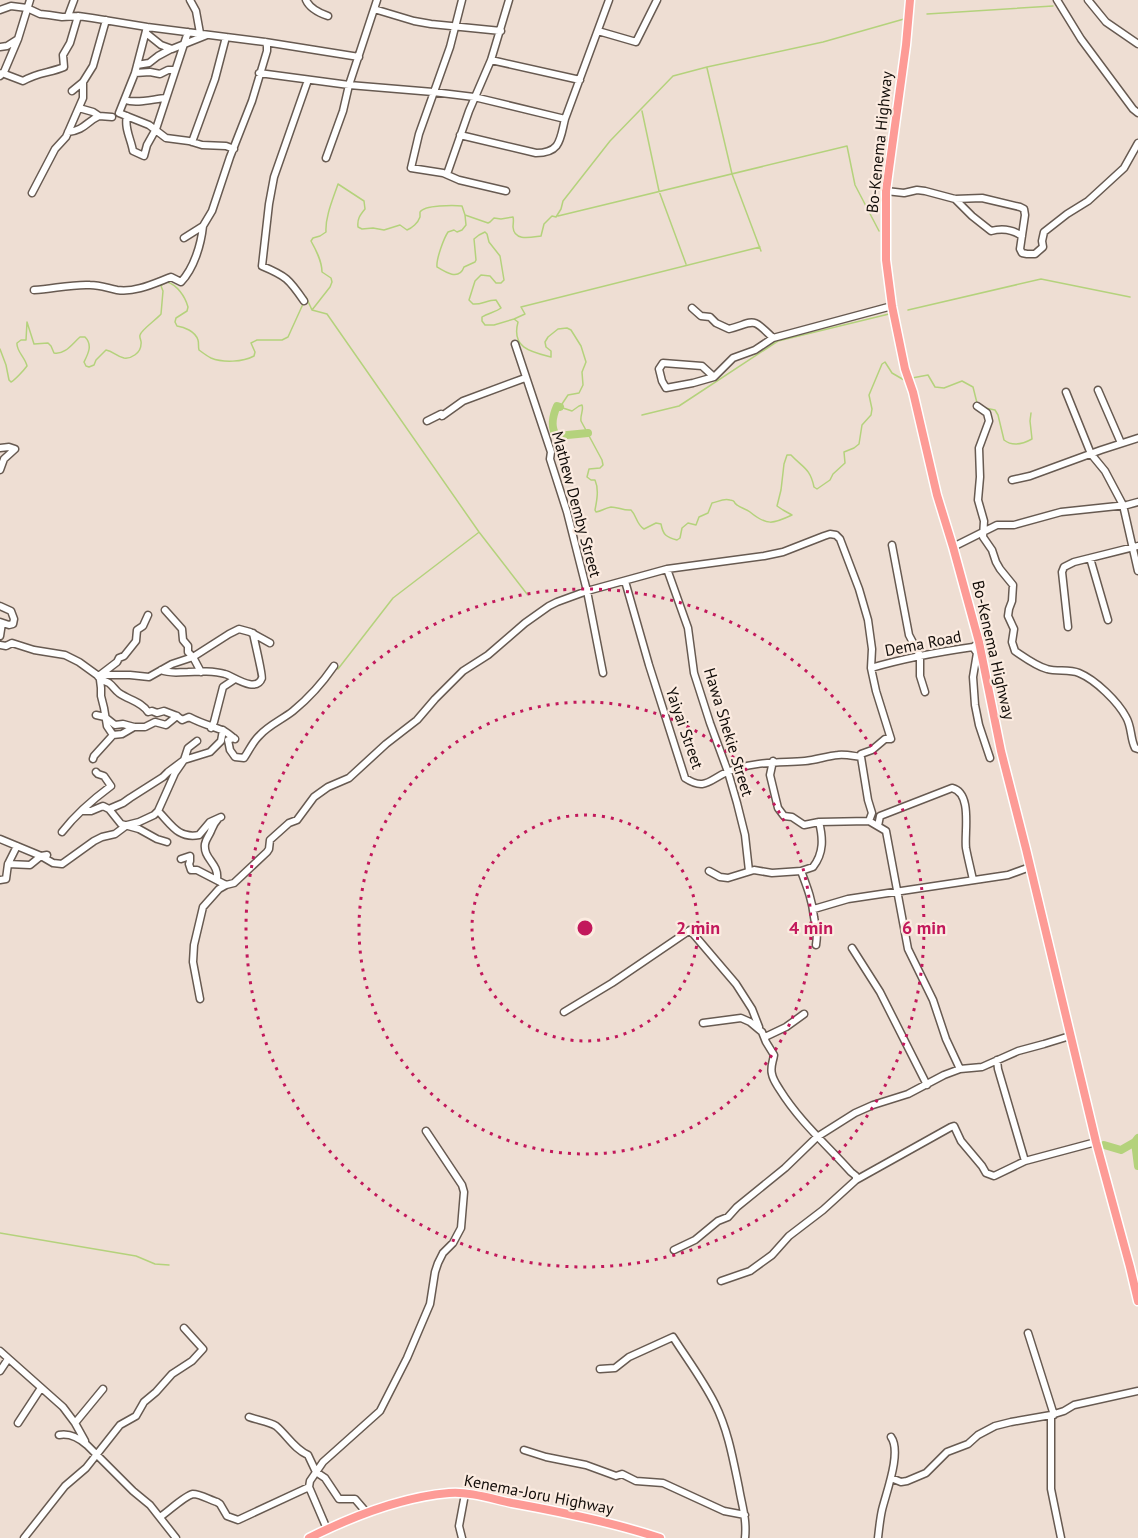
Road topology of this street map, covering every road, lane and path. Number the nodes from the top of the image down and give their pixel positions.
1 (30, 0) edge
2 (74, 0) edge
3 (190, 0) edge
4 (306, 0) edge
5 (377, 0) edge
6 (462, 0) edge
7 (509, 0) edge
8 (609, 0) edge
9 (657, 0) edge
10 (910, 0) edge
11 (1057, 0) edge
12 (1088, 0) edge
13 (27, 8) junction
14 (374, 9) junction
15 (0, 10) edge
16 (68, 16) junction
17 (78, 16) junction
18 (328, 16) dead end
19 (106, 20) junction
20 (455, 27) junction
21 (146, 30) junction
22 (501, 31) junction
23 (598, 31) junction
24 (188, 32) junction
25 (204, 34) junction
26 (226, 37) junction
27 (18, 39) junction
28 (265, 42) junction
29 (184, 44) junction
30 (1138, 44) edge
31 (0, 47) edge
32 (172, 49) junction
33 (359, 57) junction
34 (491, 60) junction
35 (137, 65) junction
36 (175, 70) junction
37 (135, 73) junction
38 (259, 73) junction
39 (1, 75) edge
40 (308, 80) junction
41 (580, 80) junction
42 (83, 82) junction
43 (349, 85) junction
44 (72, 91) dead end
45 (433, 92) junction
46 (474, 97) junction
47 (166, 98) junction
48 (125, 100) junction
49 (79, 108) junction
50 (1138, 113) edge
51 (99, 116) junction
52 (127, 116) junction
53 (112, 117) dead end
54 (565, 119) junction
55 (156, 129) junction
56 (68, 132) junction
57 (460, 135) junction
58 (192, 142) junction
59 (1138, 143) edge
60 (234, 149) junction
61 (326, 158) dead end
62 (447, 174) junction
63 (506, 191) dead end
64 (886, 191) junction
65 (32, 193) dead end
66 (955, 199) junction
67 (203, 226) junction
68 (1022, 236) junction
69 (184, 238) dead end
70 (34, 290) dead end
71 (304, 301) dead end
72 (892, 306) junction
73 (692, 308) dead end
74 (773, 338) junction
75 (515, 344) dead end
76 (714, 377) junction
77 (525, 378) junction
78 (1098, 390) dead end
79 (1066, 392) dead end
80 (977, 406) dead end
81 (427, 421) dead end
82 (1138, 438) edge
83 (1121, 443) junction
84 (0, 448) edge
85 (1090, 454) junction
86 (0, 470) edge
87 (1012, 480) dead end
88 (1138, 502) edge
89 (1123, 505) junction
90 (983, 533) junction
91 (892, 545) dead end
92 (1135, 547) edge
93 (953, 548) junction
94 (1090, 558) junction
95 (667, 569) junction
96 (1138, 571) edge
97 (625, 581) junction
98 (587, 591) junction
99 (0, 606) edge
100 (165, 610) dead end
101 (148, 615) dead end
102 (1108, 620) dead end
103 (1, 622) edge
104 (1068, 627) dead end
105 (0, 636) edge
106 (0, 645) edge
107 (976, 645) junction
108 (920, 656) junction
109 (193, 657) junction
110 (334, 666) dead end
111 (871, 668) junction
112 (161, 670) junction
113 (201, 672) junction
114 (603, 674) dead end
115 (99, 676) junction
116 (235, 679) junction
117 (925, 692) dead end
118 (96, 715) dead end
119 (177, 716) junction
120 (105, 717) junction
121 (134, 727) junction
122 (211, 728) junction
123 (222, 730) junction
124 (113, 735) junction
125 (230, 740) junction
126 (197, 741) dead end
127 (1138, 749) edge
128 (861, 757) junction
129 (990, 758) dead end
130 (93, 759) dead end
131 (184, 760) junction
132 (773, 761) junction
133 (96, 772) dead end
134 (728, 772) junction
135 (82, 810) junction
136 (109, 810) junction
137 (158, 811) junction
138 (872, 813) junction
139 (880, 816) junction
140 (869, 821) junction
141 (819, 822) junction
142 (127, 825) junction
143 (878, 826) junction
144 (62, 832) dead end
145 (0, 839) edge
146 (167, 842) dead end
147 (17, 846) junction
148 (44, 856) junction
149 (181, 859) dead end
150 (8, 864) junction
151 (1030, 867) junction
152 (749, 871) junction
153 (801, 871) junction
154 (709, 872) dead end
155 (217, 879) junction
156 (0, 880) edge
157 (973, 880) junction
158 (226, 885) junction
159 (898, 892) junction
160 (814, 909) junction
161 (816, 945) dead end
162 (852, 948) dead end
163 (200, 999) dead end
164 (564, 1012) dead end
165 (804, 1014) dead end
166 (703, 1023) dead end
167 (763, 1034) junction
168 (1070, 1036) junction
169 (997, 1060) junction
170 (960, 1069) junction
171 (927, 1084) junction
172 (426, 1131) dead end
173 (817, 1137) junction
174 (1096, 1142) junction
175 (1025, 1161) junction
176 (856, 1180) junction
177 (674, 1250) dead end
178 (1134, 1265) edge
179 (721, 1281) dead end
180 (1138, 1301) edge
181 (184, 1328) dead end
182 (1028, 1333) dead end
183 (0, 1351) edge
184 (8, 1359) junction
185 (600, 1369) dead end
186 (0, 1371) edge
187 (41, 1388) junction
188 (103, 1389) dead end
189 (1138, 1391) edge
190 (1052, 1415) junction
191 (249, 1418) dead end
192 (18, 1423) dead end
193 (75, 1423) junction
194 (58, 1435) dead end
195 (891, 1437) dead end
196 (87, 1445) junction
197 (524, 1450) dead end
198 (96, 1454) junction
199 (316, 1472) junction
200 (891, 1478) junction
201 (309, 1487) junction
202 (465, 1494) junction
203 (367, 1514) junction
204 (745, 1515) junction
205 (160, 1517) junction
206 (327, 1529) junction
207 (24, 1538) edge
208 (176, 1538) edge
209 (309, 1538) edge
210 (462, 1538) edge
211 (660, 1538) edge
212 (745, 1538) edge
213 (878, 1538) edge
214 (1061, 1538) edge

1 - 13 street
2 - 16 street
3 - 25 street
4 - 18 street
5 - 14 street
6 - 20 street
7 - 22 street
8 - 23 street
9 - 23 street
10 - 64 highway, Bo-Kenema Highway
11 - 50 street
12 - 30 street
13 - 15 street
13 - 16 street
13 - 27 street
14 - 20 street
14 - 33 street
16 - 17 street
17 - 19 street
17 - 39 street
19 - 21 street
19 - 42 street
20 - 22 street
20 - 45 street
21 - 24 street
21 - 32 street
21 - 35 street
22 - 34 street
23 - 41 street
24 - 25 street
24 - 29 street
25 - 26 street
25 - 29 street
26 - 28 street
26 - 58 street
27 - 31 street
27 - 39 street
28 - 33 street
28 - 38 street
29 - 32 street
29 - 36 street
32 - 35 street
33 - 43 street
34 - 41 street
34 - 46 street
35 - 37 street
36 - 37 street
36 - 47 street
37 - 48 street
38 - 40 street
38 - 60 street
40 - 43 street
40 - 71 street
41 - 54 street
42 - 44 street
42 - 49 street
43 - 45 street
43 - 61 street
45 - 46 street
45 - 62 street
46 - 54 street
46 - 57 street
47 - 48 street
47 - 55 street
48 - 52 street
49 - 51 street
49 - 56 street
51 - 53 street
51 - 56 street
52 - 55 street
52 - 55 street
54 - 57 street
55 - 58 street
56 - 65 street
57 - 62 street
58 - 60 street
59 - 68 street
60 - 67 street
62 - 63 street
64 - 66 street
64 - 72 highway, Bo-Kenema Highway
66 - 68 street
66 - 68 street
67 - 69 street
67 - 70 street
72 - 74 street
72 - 93 highway, Bo-Kenema Highway
73 - 74 street
74 - 76 street
75 - 77 street, Mathew Demby Street
76 - 76 street
77 - 81 street
77 - 98 street, Mathew Demby Street
78 - 83 street
79 - 85 street
80 - 90 street
82 - 83 street
83 - 85 street
84 - 86 street
85 - 87 street
85 - 89 street
88 - 89 street
89 - 90 street
89 - 92 street
90 - 93 street
90 - 127 street
91 - 108 street
92 - 94 street
92 - 96 street
93 - 107 highway, Bo-Kenema Highway
94 - 102 street
94 - 104 street
95 - 97 street
95 - 111 street
95 - 134 street, Hawa Shekie Street
97 - 98 street
97 - 134 street, Yaiyai Street
98 - 114 street, Mathew Demby Street
98 - 158 street
99 - 103 street
100 - 109 street
101 - 115 street
103 - 105 street
106 - 115 street
107 - 108 street, Dema Road
107 - 129 street
107 - 151 highway, Bo-Kenema Highway
108 - 111 street, Dema Road
108 - 117 street
109 - 112 street
109 - 113 street
109 - 116 street
110 - 125 street
111 - 128 street
112 - 113 street
112 - 115 street
113 - 116 street
115 - 119 street
115 - 120 street
116 - 122 street
118 - 120 street
119 - 121 street
119 - 122 street
120 - 121 street
120 - 124 street
121 - 124 street
122 - 123 street
123 - 125 street
123 - 125 street
124 - 130 street
125 - 131 street
126 - 131 street
128 - 132 street, Yaiyai Street
128 - 138 street
131 - 136 street
131 - 137 street
132 - 134 street, Yaiyai Street
132 - 141 street
133 - 135 street
134 - 152 street, Hawa Shekie Street
135 - 136 street
135 - 144 street
136 - 142 street
137 - 142 street
137 - 155 street
138 - 139 street
138 - 140 street
139 - 143 street
139 - 157 street
140 - 141 street
140 - 143 street
141 - 153 street
142 - 146 street
142 - 148 street
143 - 159 street
145 - 147 street
147 - 148 street
147 - 150 street
148 - 150 street
149 - 155 street
150 - 156 street
151 - 157 street
151 - 168 highway, Bo-Kenema Highway
152 - 153 street
152 - 154 street
153 - 160 street
155 - 158 street
157 - 159 street
158 - 163 street
159 - 160 street
159 - 170 street
160 - 161 street
162 - 171 street
164 - 167 street
165 - 167 street
166 - 167 street
167 - 173 street
168 - 169 street
168 - 174 highway, Bo-Kenema Highway
169 - 170 street
169 - 175 street
170 - 171 street
171 - 173 street
172 - 199 street
173 - 176 street
173 - 177 street
174 - 175 street
174 - 178 highway, Bo-Kenema Highway
175 - 176 street
176 - 179 street
178 - 180 highway, Bo-Kenema Highway
181 - 198 street
182 - 190 street
183 - 184 street
184 - 186 street
184 - 187 street
185 - 204 street
187 - 192 street
187 - 193 street
188 - 193 street
189 - 190 street
190 - 200 street
190 - 214 street
191 - 199 street
193 - 196 street
194 - 196 street
195 - 200 street
196 - 198 street
197 - 204 street
198 - 205 street
198 - 207 street
199 - 201 street
199 - 203 street
200 - 213 street
201 - 205 street
201 - 206 street
202 - 203 highway, Kenema-Joru Highway
202 - 210 street
202 - 211 highway, Kenema-Joru Highway
203 - 206 highway, Kenema-Joru Highway
204 - 212 street
205 - 208 street
206 - 209 highway, Kenema-Joru Highway

